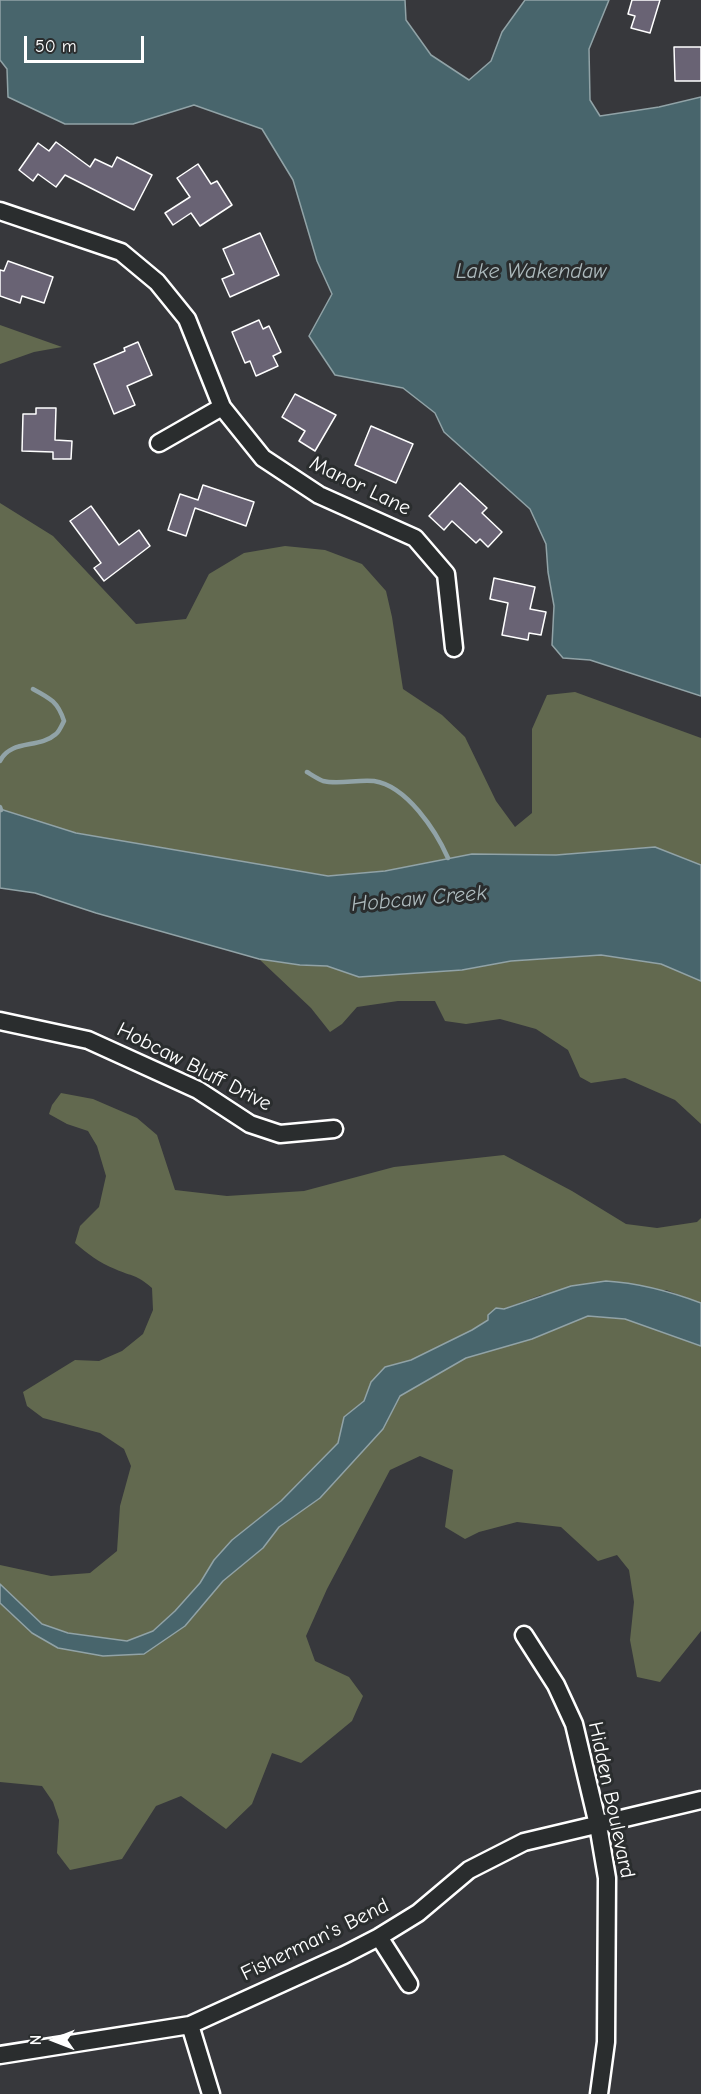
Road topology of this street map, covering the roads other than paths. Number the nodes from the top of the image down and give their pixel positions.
1 (0, 212) edge
2 (222, 407) junction
3 (159, 443) dead end
4 (454, 648) dead end
5 (0, 1020) edge
6 (334, 1129) dead end
7 (524, 1635) dead end
8 (701, 1800) edge
9 (598, 1825) junction
10 (379, 1937) junction
11 (409, 1983) dead end
12 (190, 2025) junction
13 (0, 2055) edge
14 (211, 2094) edge
15 (599, 2094) edge

1 - 2 street, Manor Lane
2 - 3 street
2 - 4 street, Manor Lane
5 - 6 street, Hobcaw Bluff Drive
7 - 9 street, Hidden Boulevard
8 - 9 street, Fisherman's Bend
9 - 10 street, Fisherman's Bend
9 - 15 street, Hidden Boulevard
10 - 11 street
10 - 12 street, Fisherman's Bend
12 - 13 street, Fisherman's Bend
12 - 14 street

